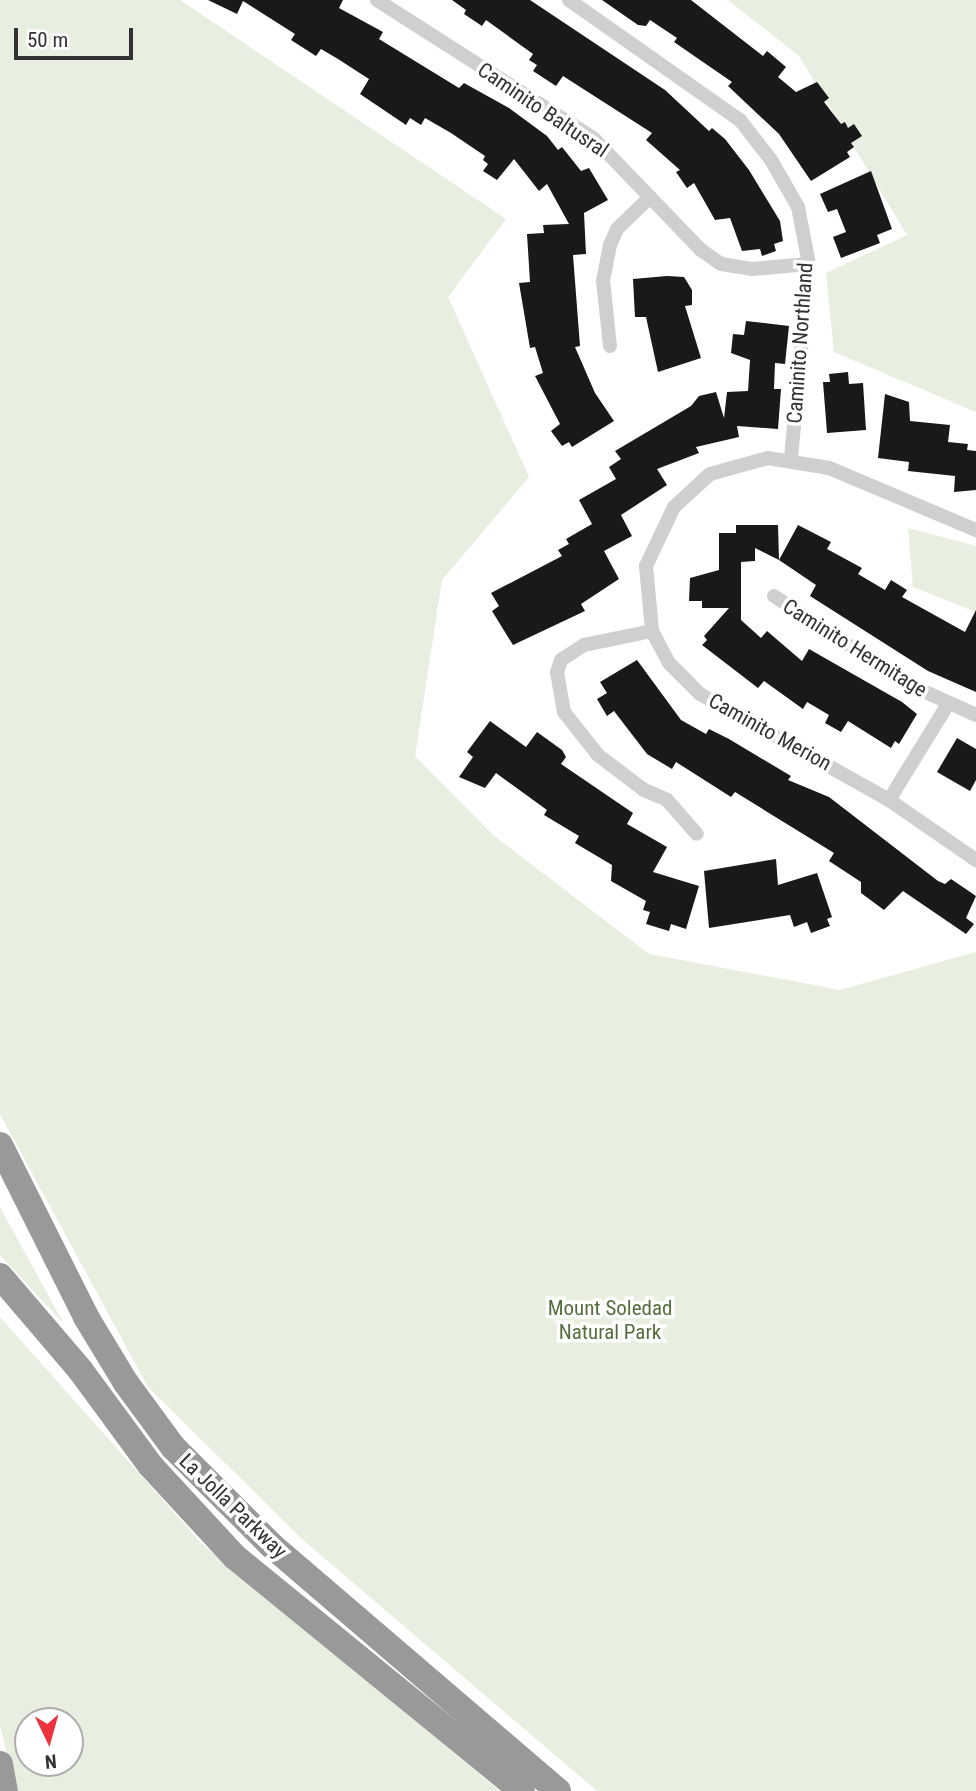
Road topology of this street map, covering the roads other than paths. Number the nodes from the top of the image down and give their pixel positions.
1 (377, 0) edge
2 (569, 0) edge
3 (650, 197) junction
4 (809, 264) junction
5 (610, 346) dead end
6 (791, 458) junction
7 (976, 530) edge
8 (774, 596) dead end
9 (652, 631) junction
10 (948, 704) junction
11 (976, 715) edge
12 (889, 800) junction
13 (697, 834) dead end
14 (976, 860) edge
15 (0, 1145) edge
16 (0, 1276) edge
17 (0, 1764) edge
18 (5, 1791) edge
19 (522, 1791) edge
20 (558, 1791) edge

1 - 3 street, Caminito Baltusral
2 - 4 street, Caminito Northland
3 - 4 street, Caminito Baltusral
3 - 5 street
4 - 6 street, Caminito Northland
6 - 7 street, Caminito Merion
6 - 9 street, Caminito Merion
8 - 10 street, Caminito Hermitage
9 - 12 street, Caminito Merion
9 - 13 street
10 - 11 street, Caminito Hermitage
10 - 12 street
12 - 14 street, Caminito Merion
15 - 20 highway, La Jolla Parkway
16 - 19 highway, La Jolla Parkway
17 - 18 highway

